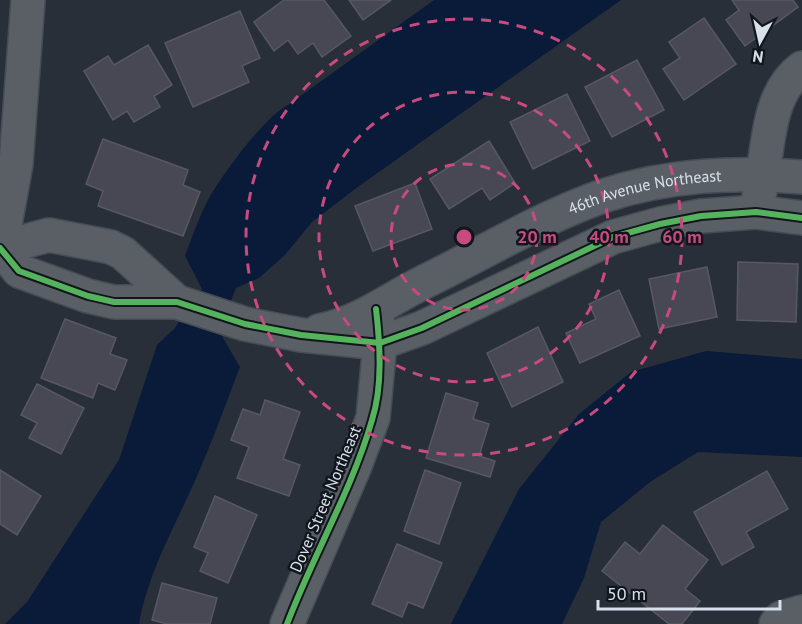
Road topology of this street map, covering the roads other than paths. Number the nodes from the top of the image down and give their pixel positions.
1 (28, 0) edge
2 (802, 68) edge
3 (764, 174) junction
4 (802, 177) edge
5 (756, 212) junction
6 (802, 218) edge
7 (0, 250) edge
8 (177, 302) junction
9 (376, 309) junction
10 (300, 335) junction
11 (380, 343) junction
12 (802, 612) edge
13 (287, 624) edge
14 (776, 624) edge

1 - 7 street
2 - 3 street
3 - 4 street, 46th Avenue Northeast
3 - 5 street
3 - 9 street, 46th Avenue Northeast
5 - 6 street, 46th Avenue Northeast
5 - 11 street, 46th Avenue Northeast
7 - 8 street, 46th Avenue Northeast
7 - 8 street, 46th Avenue Northeast
8 - 10 street, 46th Avenue Northeast
9 - 10 street, 46th Avenue Northeast
9 - 11 street, Dover Street Northeast
10 - 11 street, 46th Avenue Northeast
11 - 13 street, Dover Street Northeast
12 - 14 street

